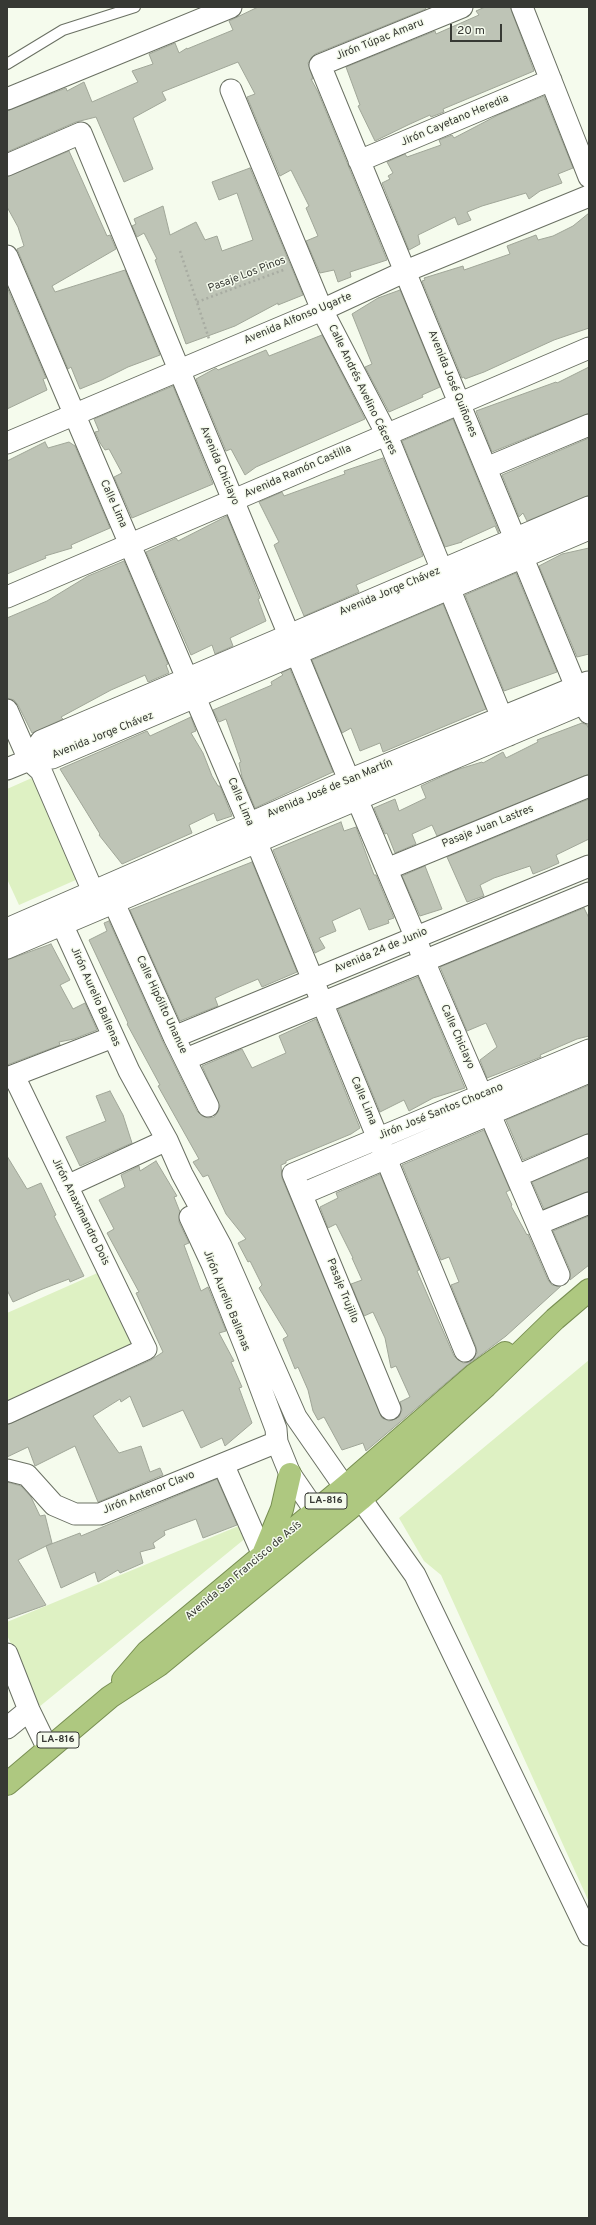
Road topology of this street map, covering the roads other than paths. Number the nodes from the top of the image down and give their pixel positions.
1 (135, 7) edge
2 (231, 7) edge
3 (462, 7) edge
4 (522, 7) edge
5 (7, 64) edge
6 (320, 64) joint
7 (551, 80) junction
8 (231, 90) dead end
9 (7, 99) edge
10 (359, 161) junction
11 (7, 165) edge
12 (589, 177) edge
13 (589, 196) edge
14 (7, 256) edge
15 (406, 272) junction
16 (322, 310) junction
17 (589, 348) edge
18 (178, 369) junction
19 (459, 403) junction
20 (73, 414) junction
21 (589, 425) edge
22 (386, 434) junction
23 (7, 443) edge
24 (486, 468) junction
25 (233, 500) junction
26 (589, 508) edge
27 (589, 529) edge
28 (130, 544) junction
29 (519, 548) junction
30 (445, 580) junction
31 (7, 597) edge
32 (293, 645) junction
33 (191, 688) junction
34 (586, 697) edge
35 (7, 710) edge
36 (506, 726) junction
37 (29, 760) junction
38 (7, 770) edge
39 (348, 780) junction
40 (589, 786) edge
41 (358, 799) junction
42 (249, 824) junction
43 (256, 844) junction
44 (589, 866) edge
45 (387, 868) junction
46 (589, 893) edge
47 (103, 901) junction
48 (62, 924) junction
49 (11, 932) edge
50 (415, 936) junction
51 (424, 961) junction
52 (312, 980) junction
53 (322, 1003) junction
54 (113, 1036) junction
55 (174, 1037) junction
56 (589, 1050) edge
57 (186, 1059) junction
58 (589, 1072) edge
59 (10, 1077) edge
60 (486, 1104) junction
61 (208, 1106) dead end
62 (378, 1137) junction
63 (162, 1142) junction
64 (589, 1145) edge
65 (385, 1157) junction
66 (293, 1174) joint
67 (516, 1176) junction
68 (67, 1186) junction
69 (302, 1194) junction
70 (589, 1203) edge
71 (538, 1224) junction
72 (559, 1275) dead end
73 (589, 1290) edge
74 (465, 1351) dead end
75 (390, 1409) dead end
76 (7, 1413) edge
77 (296, 1417) junction
78 (277, 1435) junction
79 (223, 1464) junction
80 (7, 1470) edge
81 (290, 1474) junction
82 (353, 1496) junction
83 (320, 1520) junction
84 (263, 1555) junction
85 (7, 1654) edge
86 (110, 1697) junction
87 (29, 1710) junction
88 (7, 1728) edge
89 (48, 1749) junction
90 (7, 1784) edge
91 (589, 1935) edge

1 - 5 lane
2 - 9 street
3 - 6 street, Jirón Túpac Amaru
4 - 7 street
6 - 10 street, Avenida José Quiñones
7 - 10 street, Jirón Cayetano Heredia
7 - 12 street
8 - 16 street, Calle Andrés Avelino Cáceres
10 - 15 street, Avenida José Quiñones
11 - 18 street, Avenida Chiclayo
13 - 15 street, Avenida Alfonso Ugarte
14 - 20 street, Calle Lima
15 - 16 street, Avenida Alfonso Ugarte
15 - 19 street, Avenida José Quiñones
16 - 18 street, Avenida Alfonso Ugarte
16 - 22 street, Calle Andrés Avelino Cáceres
17 - 19 street, Avenida Ramón Castilla
18 - 20 street, Avenida Alfonso Ugarte
18 - 25 street, Avenida Chiclayo
19 - 22 street, Avenida Ramón Castilla
19 - 24 street, Avenida José Quiñones
20 - 23 street, Avenida Alfonso Ugarte
20 - 28 street, Calle Lima
21 - 24 street
22 - 25 street, Avenida Ramón Castilla
22 - 30 street, Calle Andrés Avelino Cáceres
24 - 29 street, Avenida José Quiñones
25 - 28 street, Avenida Ramón Castilla
25 - 32 street, Avenida Chiclayo
26 - 29 street, Avenida Jorge Chávez
27 - 29 street, Avenida Jorge Chávez
28 - 31 street, Avenida Ramón Castilla
28 - 33 street, Calle Lima
29 - 30 street, Avenida Jorge Chávez
29 - 34 street, Avenida José Quiñones
30 - 32 street, Avenida Jorge Chávez
30 - 36 street, Calle Andrés Avelino Cáceres
32 - 33 street, Avenida Jorge Chávez
32 - 39 street, Avenida Chiclayo
33 - 37 street, Avenida Jorge Chávez
33 - 42 street, Calle Lima
34 - 36 street, Avenida José de San Martín
35 - 37 street, Calle Hipólito Unanue
36 - 39 street, Avenida José de San Martín
36 - 41 street, Avenida José de San Martín
37 - 38 street
37 - 47 street, Calle Hipólito Unanue
39 - 41 street, Avenida Chiclayo
39 - 42 street, Avenida José de San Martín
40 - 45 street, Pasaje Juan Lastres
41 - 43 street, Avenida José de San Martín
41 - 45 street, Calle Chiclayo
42 - 43 street, Calle Lima
42 - 47 street, Avenida José de San Martín
43 - 47 street, Avenida José de San Martín
43 - 52 street, Calle Lima
44 - 50 street, Avenida 24 de Junio
45 - 50 street, Calle Chiclayo
46 - 51 street
47 - 48 street, Avenida José de San Martín
47 - 49 street, Avenida José de San Martín
47 - 55 street, Calle Hipólito Unanue
48 - 49 street, Avenida José de San Martín
48 - 54 street, Jirón Aurelio Ballenas
50 - 51 street, Calle Chiclayo
50 - 52 street, Avenida 24 de Junio
51 - 53 street
51 - 60 street, Calle Chiclayo
52 - 53 street, Calle Lima
52 - 55 street, Avenida 24 de Junio
53 - 57 street
53 - 62 street, Calle Lima
54 - 59 street
54 - 63 street, Jirón Aurelio Ballenas
55 - 57 street, Calle Hipólito Unanue
56 - 60 street, Jirón José Santos Chocano
57 - 61 street, Calle Hipólito Unanue
58 - 60 street, Jirón José Santos Chocano
59 - 68 street, Jirón Anaximandro Dois
60 - 62 street, Jirón José Santos Chocano
60 - 65 street, Jirón José Santos Chocano
60 - 67 street, Calle Chiclayo
62 - 65 street, Calle Lima
62 - 66 street, Jirón José Santos Chocano
63 - 68 street
63 - 77 street, Jirón Aurelio Ballenas
63 - 78 street, Jirón Aurelio Ballenas
64 - 67 street
65 - 69 street, Jirón José Santos Chocano
65 - 74 street, Calle Lima
66 - 69 street, Pasaje Trujillo
67 - 71 street, Calle Chiclayo
68 - 76 street, Jirón Anaximandro Dois
69 - 75 street, Pasaje Trujillo
70 - 71 street
71 - 72 street, Calle Chiclayo
73 - 82 highway, Avenida San Francisco de Asís / LA-816
77 - 78 street, Jirón Antenor Clavo
77 - 82 street, Jirón Aurelio Ballenas
78 - 79 street, Jirón Antenor Clavo
78 - 81 street, Jirón Aurelio Ballenas
79 - 80 street, Jirón Antenor Clavo
79 - 84 street
81 - 83 street, Jirón Aurelio Ballenas
81 - 84 highway
82 - 83 highway, Avenida San Francisco de Asís / LA-816
82 - 91 street, Jirón Aurelio Ballenas
83 - 84 highway, Avenida San Francisco de Asís / LA-816
83 - 86 highway, Avenida San Francisco de Asís / LA-816
84 - 86 highway, Avenida San Francisco de Asís / LA-816
85 - 87 street
86 - 89 highway, Avenida San Francisco de Asís / LA-816
87 - 88 street
87 - 89 street
89 - 90 highway, Avenida San Francisco de Asís / LA-816

